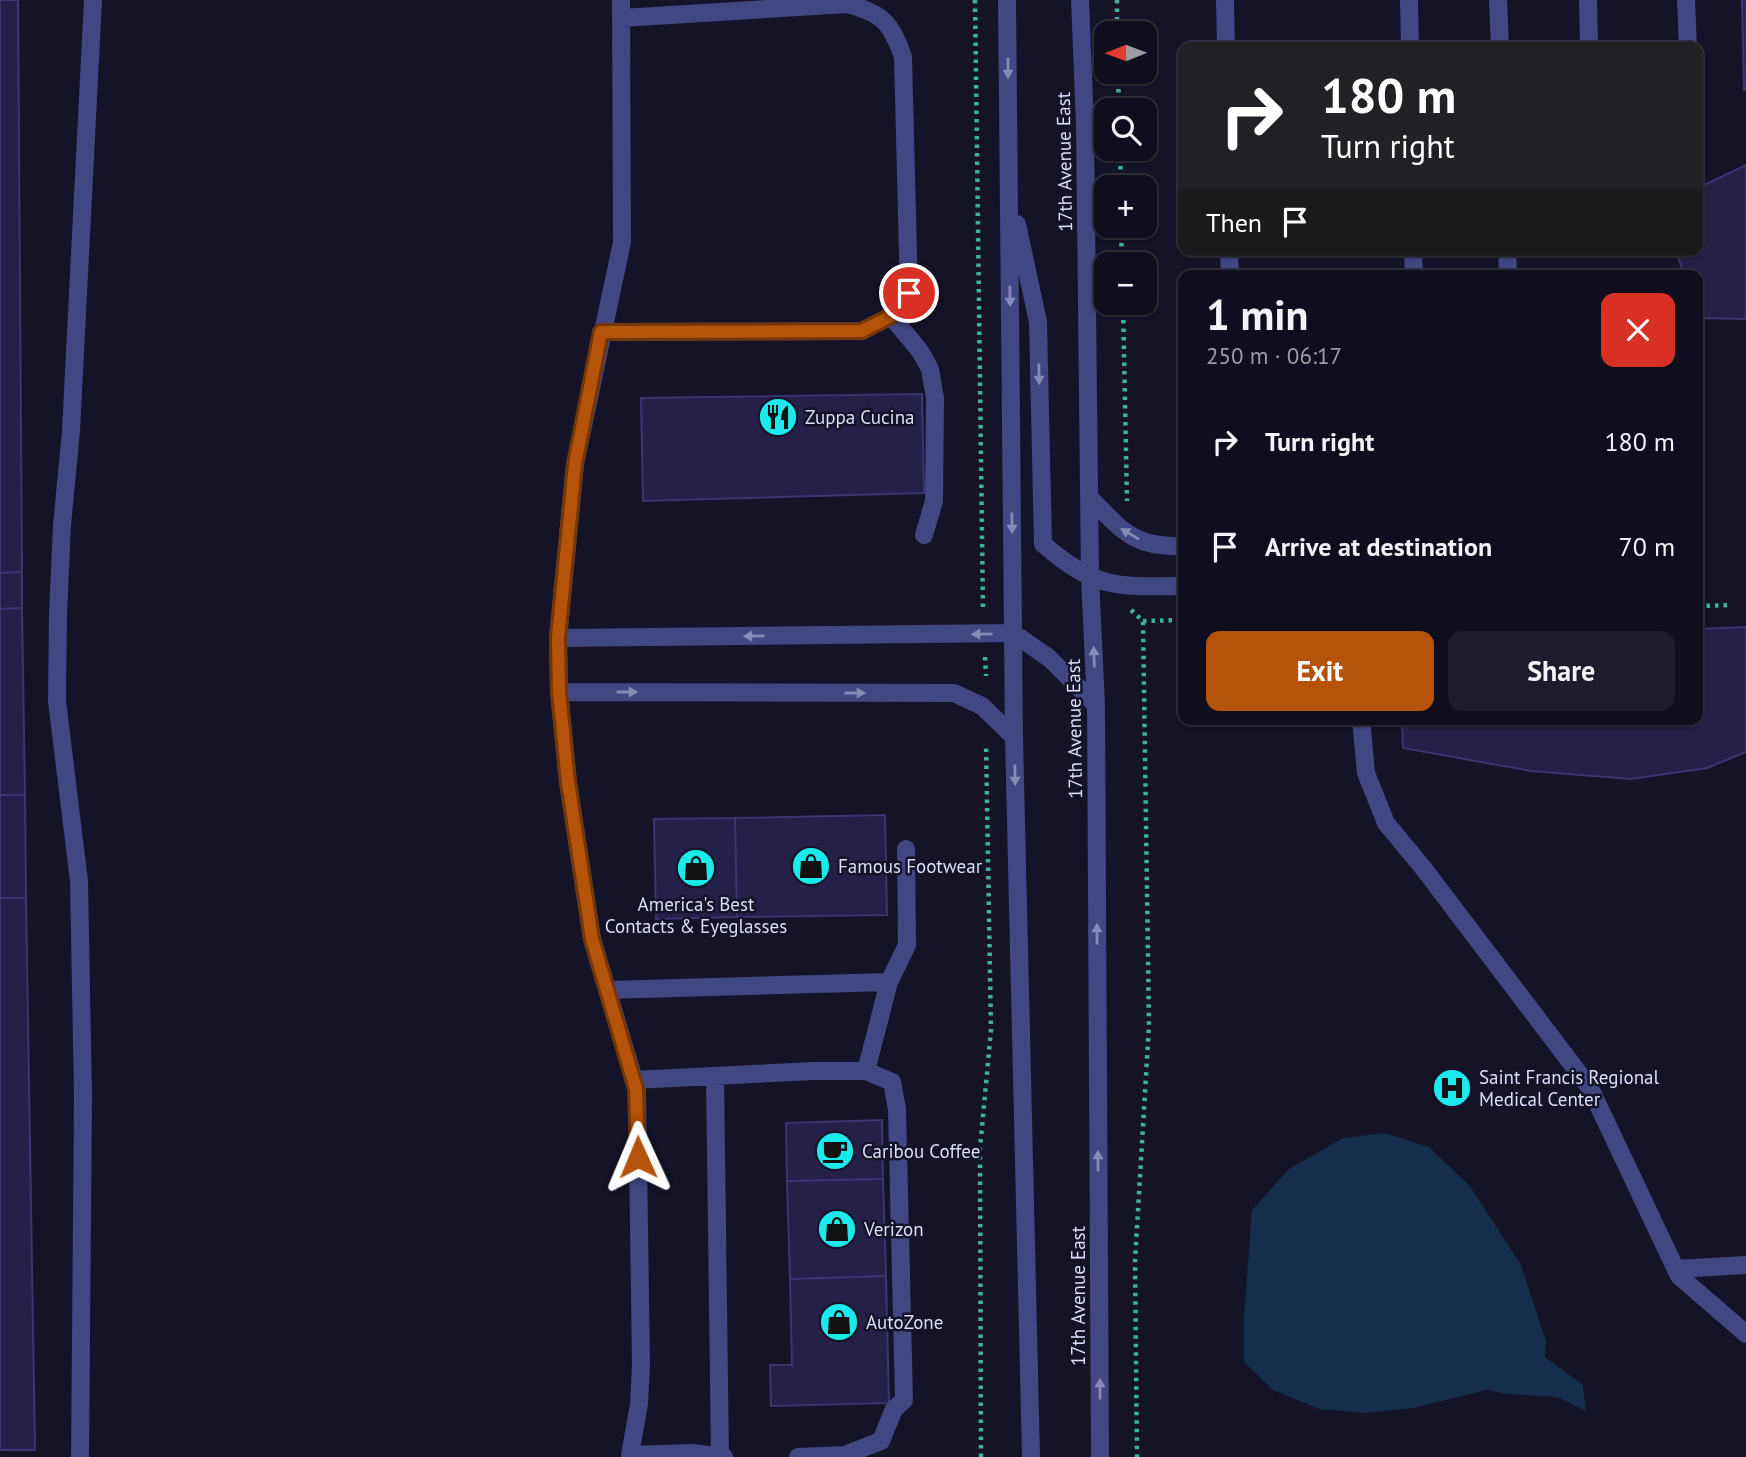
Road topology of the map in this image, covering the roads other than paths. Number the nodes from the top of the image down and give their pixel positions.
1 (93, 0) edge
2 (1007, 0) edge
3 (1080, 0) edge
4 (1225, 0) edge
5 (1409, 0) edge
6 (1498, 0) edge
7 (1588, 0) edge
8 (1686, 0) edge
9 (622, 9) edge
10 (1226, 42) edge
11 (1410, 42) edge
12 (1500, 42) edge
13 (1589, 42) edge
14 (1688, 42) edge
15 (1009, 186) junction
16 (891, 316) junction
17 (601, 332) junction
18 (1089, 497) junction
19 (924, 535) dead end
20 (1178, 546) edge
21 (1090, 579) junction
22 (1178, 586) edge
23 (1013, 633) junction
24 (558, 638) junction
25 (559, 692) junction
26 (1096, 705) junction
27 (1362, 725) edge
28 (1014, 737) junction
29 (906, 849) dead end
30 (889, 982) junction
31 (607, 990) junction
32 (866, 1071) junction
33 (715, 1076) junction
34 (634, 1080) junction
35 (1746, 1265) edge
36 (1676, 1269) junction
37 (1746, 1334) edge
38 (80, 1457) edge
39 (722, 1457) edge
40 (799, 1457) edge
41 (1031, 1457) edge
42 (1100, 1457) edge

1 - 38 street
2 -> 15 street
3 - 18 street, 17th Avenue East
4 - 10 street
5 - 11 street
6 - 12 street
7 - 13 street
8 - 14 street
9 - 16 street
9 - 17 street
15 -> 21 street
15 -> 23 street
16 - 17 street
16 - 19 street
17 - 24 street
20 -> 18 street
18 - 21 street, 17th Avenue East
21 - 22 street
26 -> 21 street, 17th Avenue East
23 -> 24 street
23 - 26 street
23 - 28 street
24 - 25 street
25 -> 28 street
25 - 31 street
42 -> 26 street, 17th Avenue East
27 - 36 street
28 -> 41 street
29 - 30 street
30 - 31 street
30 - 32 street
31 - 34 street
32 - 33 street
32 - 40 street
33 - 34 street
33 - 39 street
34 - 39 street
35 - 36 street
36 - 37 street

